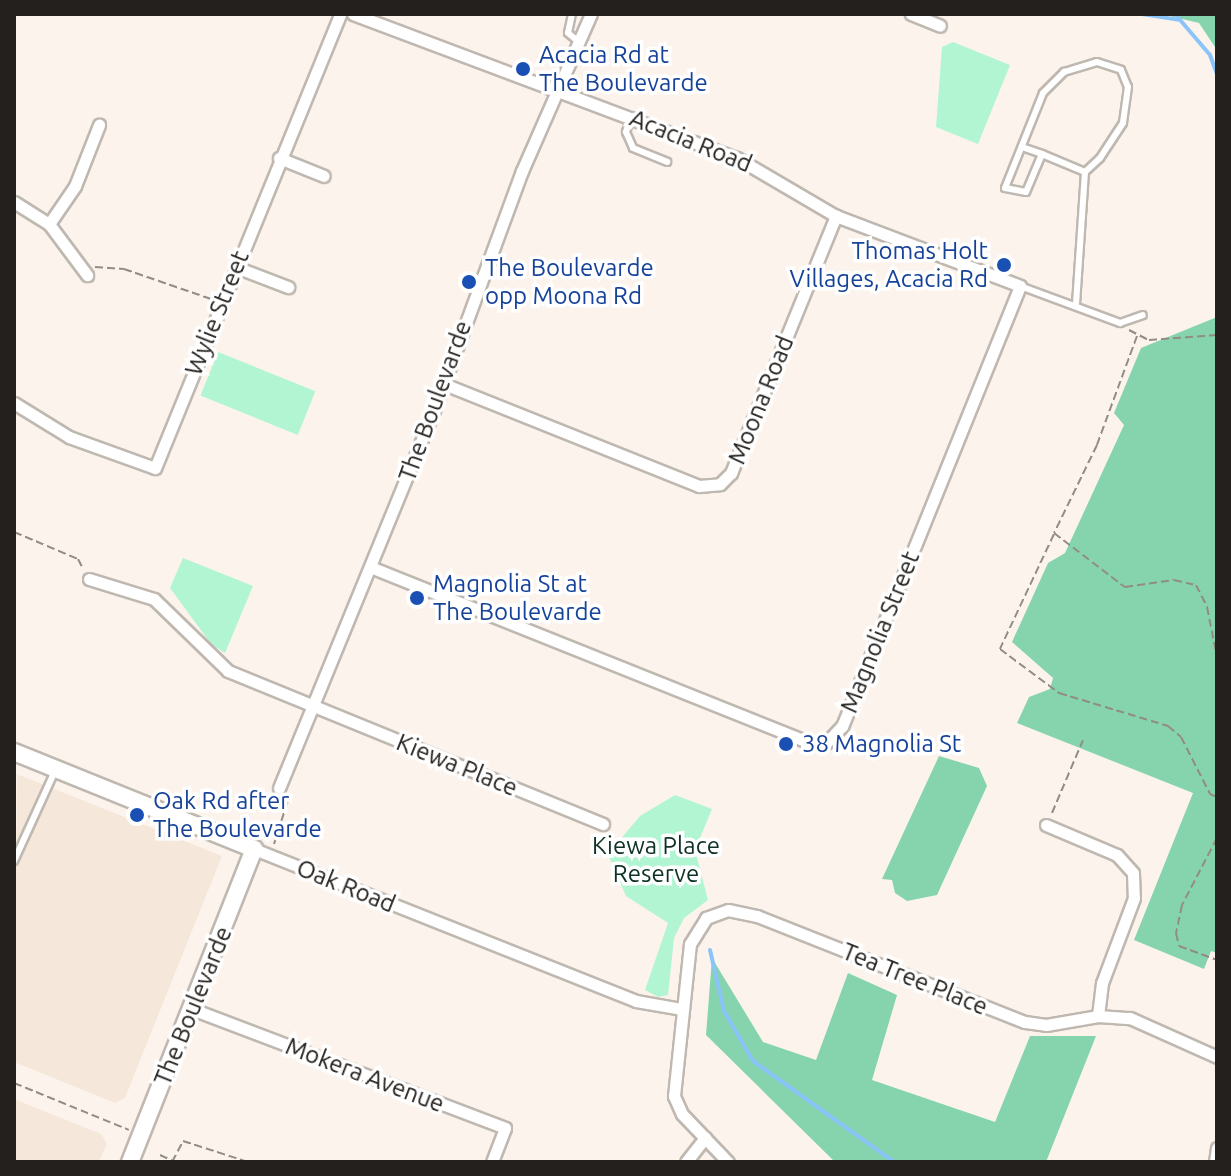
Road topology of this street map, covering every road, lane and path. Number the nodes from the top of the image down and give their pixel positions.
1 (340, 14) edge
2 (353, 14) edge
3 (572, 14) edge
4 (591, 14) edge
5 (911, 14) edge
6 (940, 26) dead end
7 (579, 42) junction
8 (558, 89) junction
9 (632, 116) junction
10 (99, 125) dead end
11 (1022, 147) junction
12 (1042, 154) junction
13 (279, 158) junction
14 (667, 162) dead end
15 (1085, 172) junction
16 (324, 176) dead end
17 (14, 202) edge
18 (836, 216) junction
19 (49, 224) junction
20 (236, 267) junction
21 (84, 271) joint
22 (1020, 286) junction
23 (288, 287) dead end
24 (221, 303) junction
25 (1076, 304) junction
26 (1143, 315) dead end
27 (1120, 323) junction
28 (1217, 335) edge
29 (1137, 336) junction
30 (444, 384) junction
31 (14, 403) edge
32 (14, 532) edge
33 (1054, 533) junction
34 (371, 567) junction
35 (89, 579) joint
36 (1217, 657) edge
37 (311, 706) junction
38 (1083, 740) dead end
39 (14, 752) edge
40 (56, 769) junction
41 (279, 788) joint
42 (1217, 797) edge
43 (603, 824) dead end
44 (1046, 825) joint
45 (1217, 838) edge
46 (254, 849) junction
47 (274, 856) junction
48 (14, 861) edge
49 (1217, 960) edge
50 (192, 1009) junction
51 (682, 1009) junction
52 (1098, 1016) junction
53 (1217, 1057) edge
54 (14, 1083) edge
55 (141, 1135) junction
56 (705, 1138) junction
57 (1217, 1148) edge
58 (160, 1155) dead end
59 (172, 1161) edge
60 (130, 1162) edge
61 (248, 1162) edge
62 (492, 1162) edge
63 (686, 1162) edge
64 (728, 1162) edge
65 (1215, 1162) edge

1 - 13 street, Wylie Street
2 - 8 street, Acacia Road
3 - 7 lane
4 - 7 street, The Boulevarde
5 - 6 street
7 - 8 street, The Boulevarde
8 - 9 street, Acacia Road
8 - 30 street, The Boulevarde
9 - 14 lane
9 - 18 street, Acacia Road
10 - 19 street
11 - 12 lane
11 - 12 lane
11 - 15 lane
12 - 15 lane
13 - 16 street
13 - 20 street, Wylie Street
15 - 25 lane
17 - 19 street
18 - 22 street, Acacia Road
18 - 30 street, Moona Road
19 - 21 street
20 - 23 street
20 - 24 street, Wylie Street
21 - 24 path
22 - 25 lane
22 - 34 street, Magnolia Street
24 - 31 street, Wylie Street
25 - 27 lane
26 - 27 lane
27 - 29 path
28 - 29 path
29 - 33 path
30 - 34 street, The Boulevarde
32 - 35 path
33 - 36 path
33 - 42 path
34 - 37 street, The Boulevarde
35 - 37 street, Kiewa Place
37 - 41 street, The Boulevarde
37 - 43 street, Kiewa Place
38 - 44 path
39 - 40 street, Oak Road
40 - 46 street, Oak Road
40 - 48 lane
41 - 47 path
44 - 52 street
45 - 49 path
46 - 47 street, Oak Road
46 - 50 street, The Boulevarde
47 - 51 street, Oak Road
50 - 55 street, The Boulevarde
50 - 62 street, Mokera Avenue
51 - 52 street, Tea Tree Place
51 - 56 street, Tea Tree Place
52 - 53 street, Tea Tree Place
54 - 55 path
55 - 60 street, The Boulevarde
56 - 63 street
56 - 64 street, Tea Tree Place
57 - 65 street
58 - 59 path
59 - 61 path

